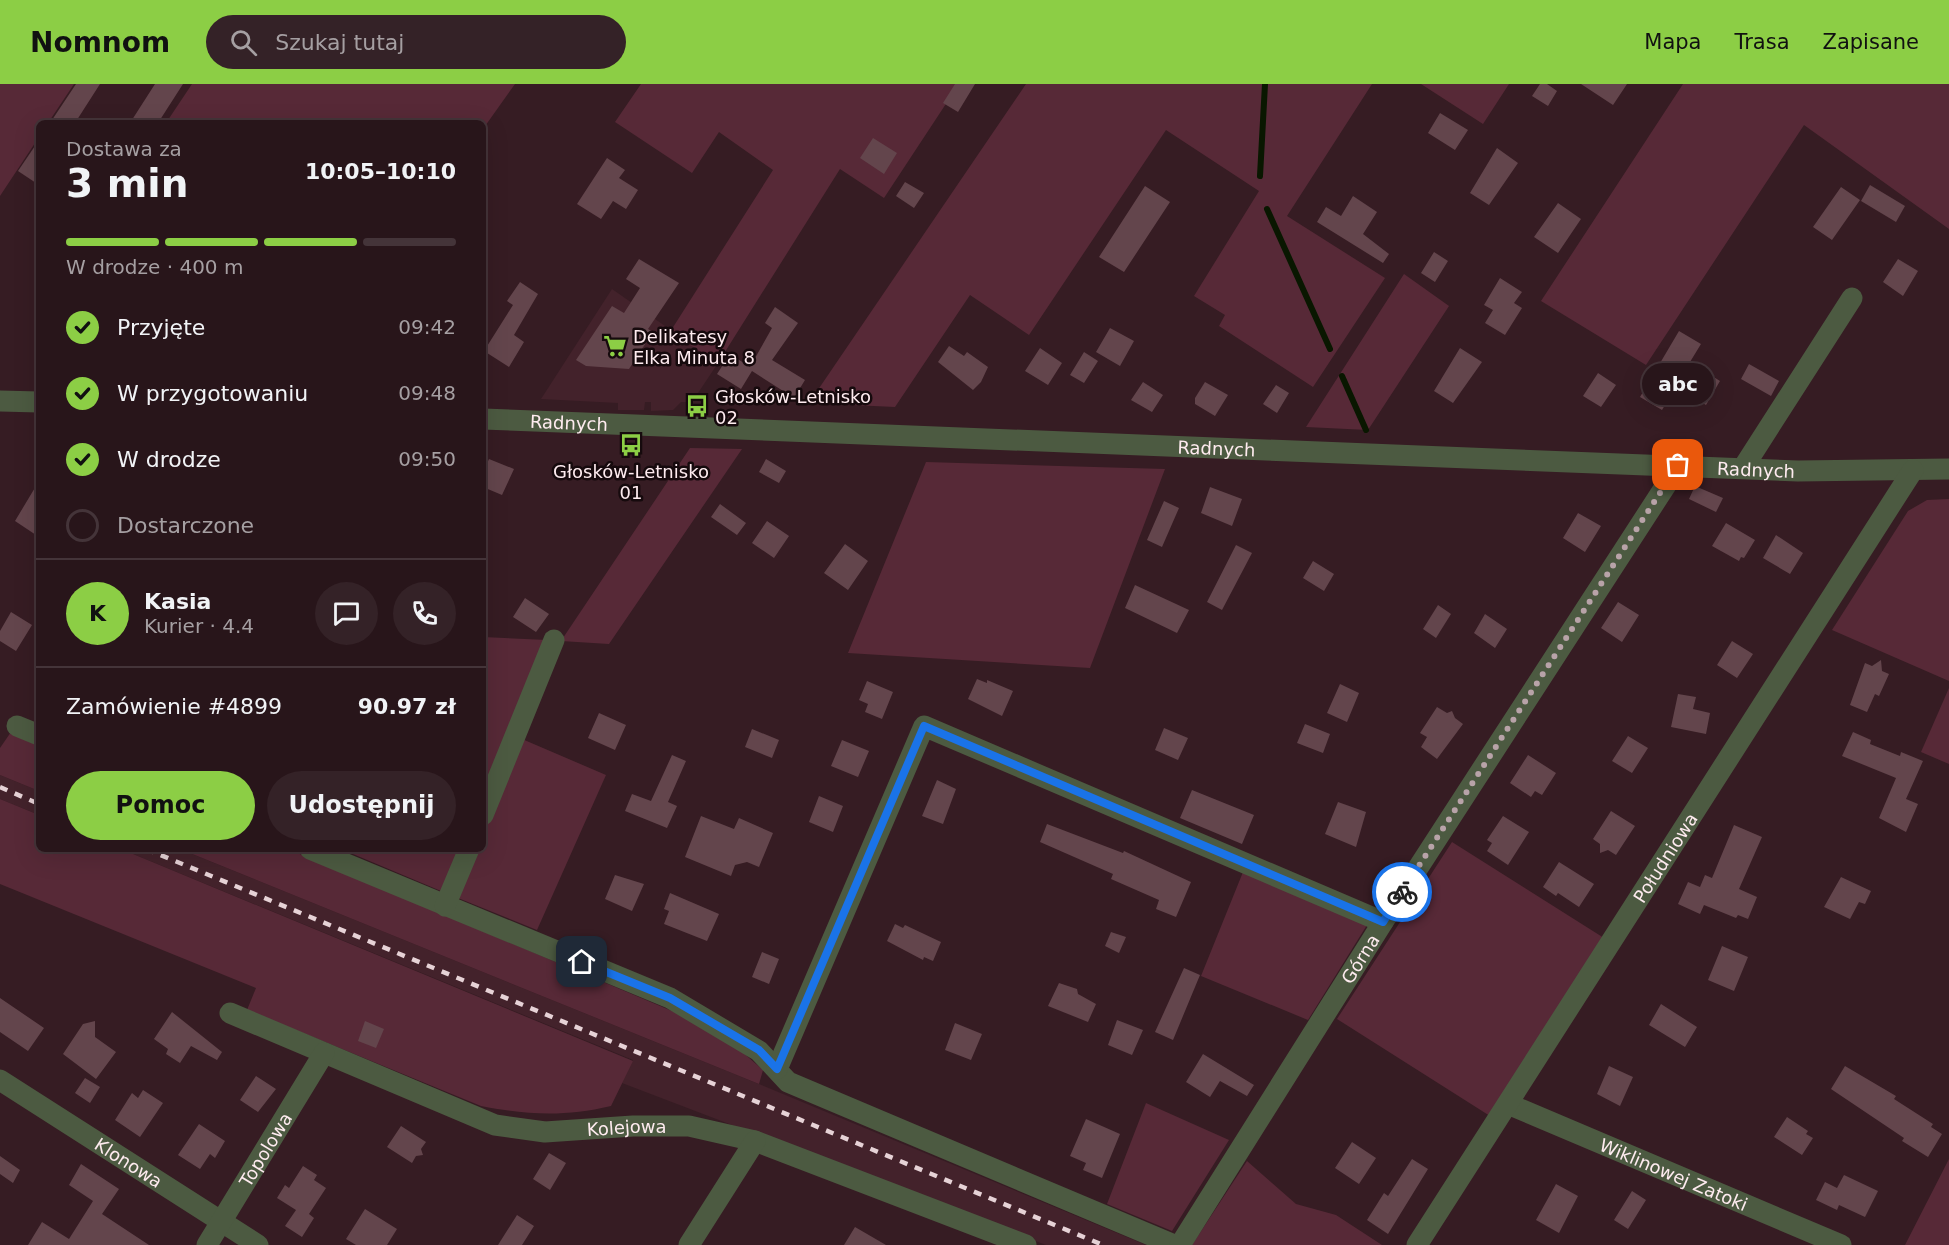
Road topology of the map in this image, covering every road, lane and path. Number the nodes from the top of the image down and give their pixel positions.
1 (1852, 298) dead end
2 (0, 401) edge
3 (36, 402) edge
4 (486, 419) edge
5 (1678, 465) junction
6 (1743, 468) junction
7 (1949, 469) edge
8 (1913, 470) junction
9 (554, 640) dead end
10 (17, 726) dead end
11 (36, 734) edge
12 (486, 808) edge
13 (317, 852) edge
14 (468, 852) edge
15 (446, 906) junction
16 (1383, 922) junction
17 (230, 1013) dead end
18 (324, 1053) junction
19 (777, 1069) junction
20 (0, 1080) edge
21 (1508, 1104) junction
22 (755, 1141) junction
23 (222, 1222) junction
24 (207, 1245) edge
25 (258, 1245) edge
26 (689, 1245) edge
27 (1026, 1245) edge
28 (1174, 1245) edge
29 (1180, 1245) edge
30 (1418, 1245) edge
31 (1841, 1245) edge

1 - 6 street
2 - 3 street
4 - 5 street, Radnych
5 - 6 street, Radnych
5 - 16 street, Górna
6 - 8 street, Radnych
7 - 8 street, Radnych
8 - 21 street, Południowa
9 - 12 street
10 - 11 street
13 - 15 street
14 - 15 street
15 - 19 street
16 - 19 street
16 - 29 street, Górna
17 - 18 street, Kolejowa
18 - 22 street, Kolejowa
18 - 23 street, Topolowa
19 - 28 street
20 - 23 street, Klonowa
21 - 30 street, Południowa
21 - 31 street, Wiklinowej Zatoki
22 - 26 street
22 - 27 street, Kolejowa
23 - 24 street, Topolowa
23 - 25 street, Klonowa

